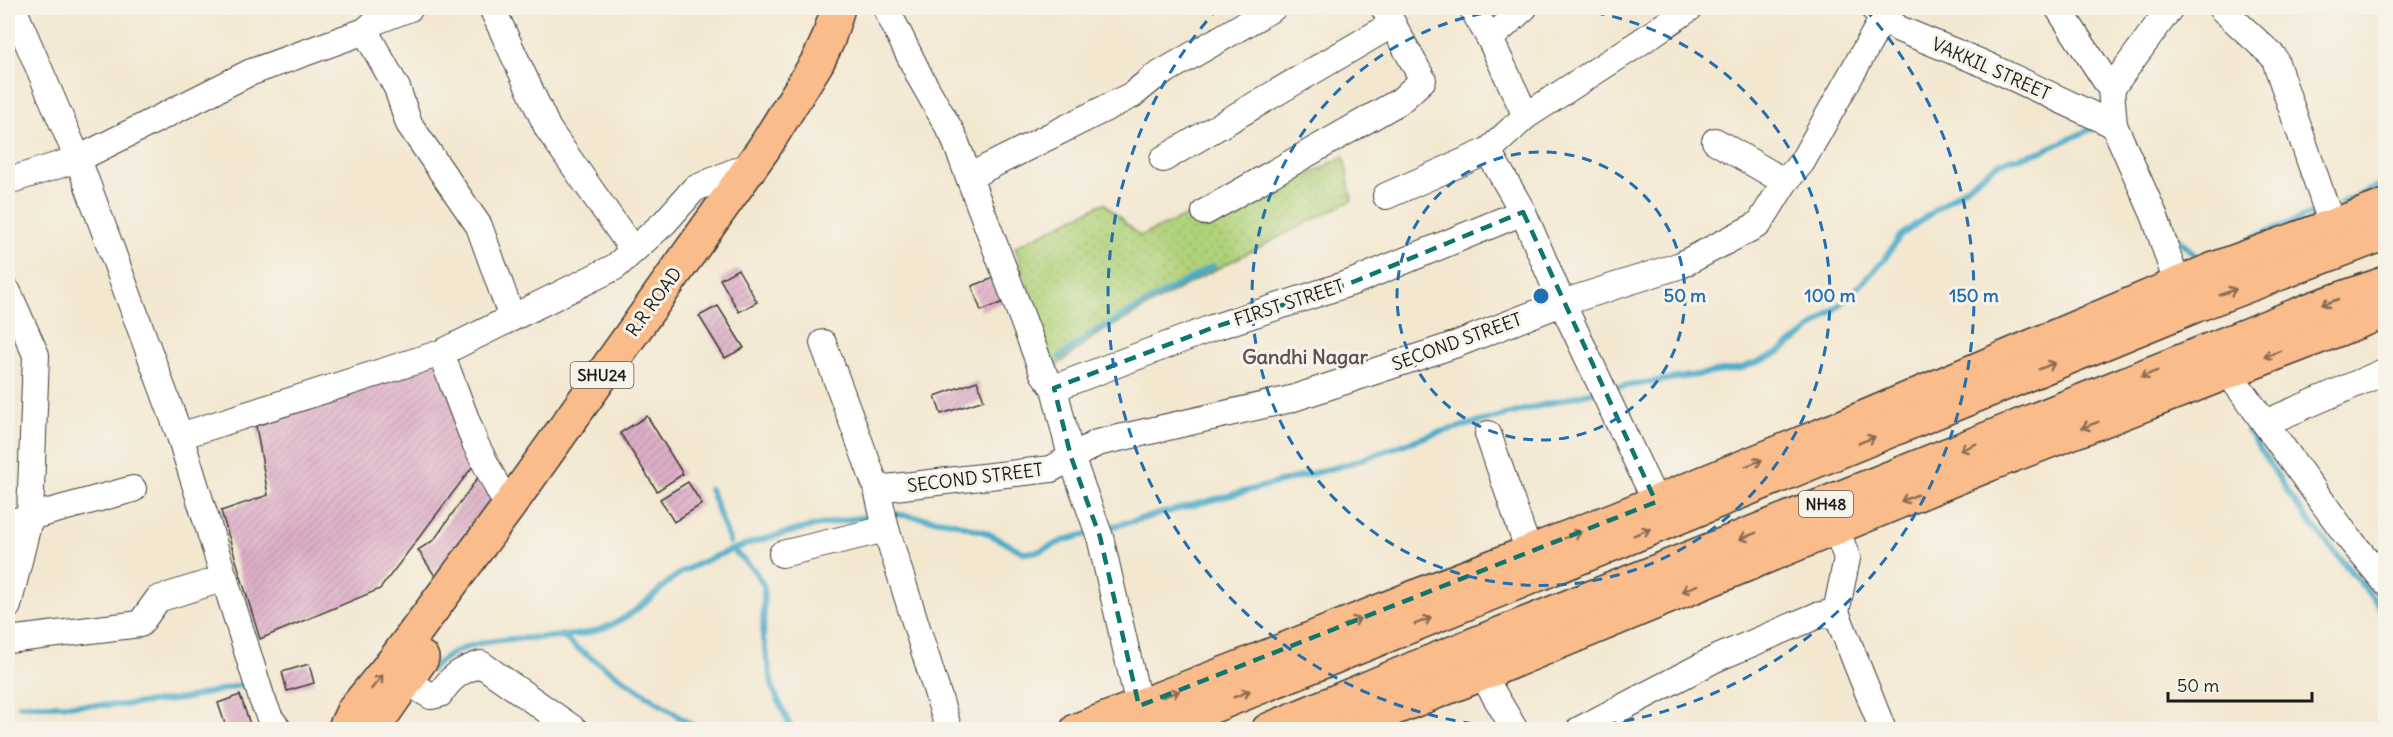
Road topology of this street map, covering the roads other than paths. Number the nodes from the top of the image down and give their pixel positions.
1 (13, 8) edge
2 (410, 8) edge
3 (492, 8) edge
4 (838, 8) edge
5 (858, 8) edge
6 (886, 8) edge
7 (1273, 8) edge
8 (1472, 8) edge
9 (1524, 8) edge
10 (1690, 8) edge
11 (2058, 8) edge
12 (2170, 8) edge
13 (2221, 8) edge
14 (1878, 12) edge
15 (1389, 16) edge
16 (364, 31) junction
17 (1490, 39) junction
18 (2110, 89) junction
19 (1526, 116) junction
20 (2114, 125) junction
21 (1715, 141) dead end
22 (1488, 151) junction
23 (78, 159) junction
24 (1163, 159) dead end
25 (754, 163) junction
26 (970, 176) junction
27 (8, 181) edge
28 (1785, 182) junction
29 (1386, 196) dead end
30 (2385, 206) edge
31 (1205, 212) dead end
32 (1523, 212) junction
33 (2332, 225) junction
34 (2385, 233) edge
35 (633, 250) junction
36 (2385, 283) edge
37 (8, 292) edge
38 (2181, 297) junction
39 (1562, 303) junction
40 (2385, 311) edge
41 (512, 318) junction
42 (823, 343) dead end
43 (441, 353) junction
44 (2227, 371) junction
45 (2385, 371) edge
46 (1054, 388) junction
47 (2265, 423) junction
48 (1488, 434) dead end
49 (180, 436) junction
50 (1071, 457) junction
51 (133, 489) dead end
52 (876, 489) junction
53 (501, 494) dead end
54 (1656, 502) junction
55 (19, 519) edge
56 (1836, 528) junction
57 (886, 530) junction
58 (1529, 552) junction
59 (782, 554) dead end
60 (225, 578) junction
61 (2385, 583) edge
62 (8, 606) edge
63 (1836, 612) junction
64 (8, 640) edge
65 (1415, 668) junction
66 (1470, 678) junction
67 (406, 681) junction
68 (1154, 720) edge
69 (279, 729) edge
70 (344, 729) edge
71 (372, 729) edge
72 (575, 729) edge
73 (949, 729) edge
74 (1077, 729) edge
75 (1269, 729) edge
76 (1339, 729) edge
77 (1515, 729) edge
78 (1579, 729) edge
79 (1883, 729) edge

1 - 23 street
2 - 16 street
3 - 35 street
4 - 25 main road, R.R ROAD / SHU24
5 - 67 main road, R.R ROAD / SHU24
6 - 26 street
7 - 26 street
8 - 17 street
9 - 17 street
10 - 19 street
11 - 18 street
12 - 18 street
13 - 33 street
14 - 20 street, VAKKIL STREET
14 - 28 street, SECOND STREET
15 - 24 street
15 - 31 street
16 - 23 street
16 - 41 street
17 - 19 street
18 - 20 street
19 - 22 street
20 - 38 street
21 - 28 street
22 - 29 street
22 - 32 street
23 - 27 street
23 - 49 street
25 - 35 street
70 -> 25 main road, R.R ROAD / SHU24
26 - 46 street
28 - 39 street, SECOND STREET
30 - 33 main road
32 - 39 street
32 - 46 street, FIRST STREET
33 - 38 main road
38 -> 34 main road, NH48
35 - 41 street
36 -> 65 main road, NH48
37 - 55 street
54 -> 38 main road
68 -> 38 main road, NH48
39 - 50 street, SECOND STREET
39 - 54 street
40 -> 44 main road
41 - 43 street
42 - 52 street
43 - 49 street
43 - 53 street
44 - 47 street
44 -> 56 main road
45 - 47 street
46 - 50 street
47 - 61 street
48 - 58 street
49 - 60 street
50 - 52 street, SECOND STREET
50 - 68 street
51 - 55 street
52 - 57 street
58 -> 54 main road
55 - 62 street
56 - 63 street
56 -> 66 main road
57 - 59 street
57 - 73 street
68 -> 58 main road
60 - 64 street
60 - 69 street
63 - 78 street
63 - 79 street
65 - 66 main road
65 - 75 main road, NH48
66 - 76 main road
66 - 77 street
67 - 71 main road, R.R ROAD / SHU24
67 - 72 street
68 - 74 main road

